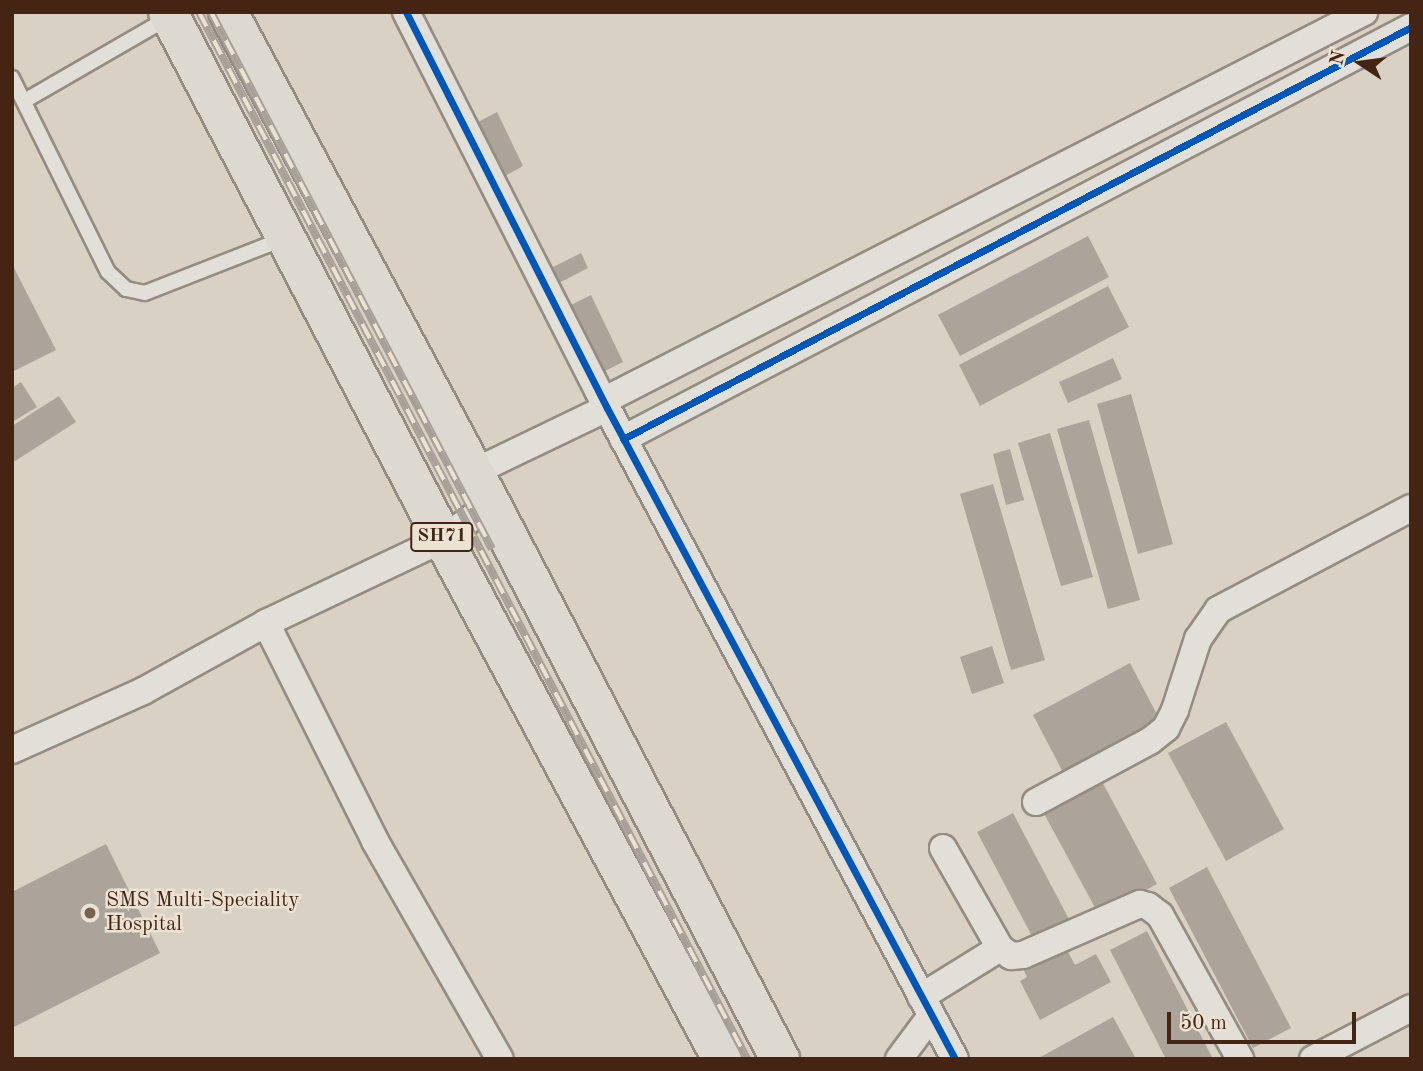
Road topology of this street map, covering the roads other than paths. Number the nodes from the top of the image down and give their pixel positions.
1 (228, 12) edge
2 (406, 12) edge
3 (1363, 12) edge
4 (169, 14) edge
5 (1411, 27) edge
6 (12, 78) edge
7 (26, 100) junction
8 (288, 237) junction
9 (605, 405) junction
10 (623, 439) junction
11 (483, 488) junction
12 (1411, 509) edge
13 (443, 539) junction
14 (265, 623) junction
15 (12, 750) edge
16 (1036, 802) dead end
17 (943, 849) dead end
18 (1000, 948) junction
19 (926, 1007) junction
20 (1411, 1008) edge
21 (500, 1059) edge
22 (722, 1059) edge
23 (780, 1059) edge
24 (899, 1059) edge
25 (955, 1059) edge
26 (1240, 1059) edge
27 (1313, 1059) edge

1 - 11 main road, SH71
2 - 9 street
3 - 9 street
4 - 7 lane
4 - 8 main road, SH71
5 - 10 street
6 - 7 lane
7 - 8 lane
8 - 13 main road, SH71
9 - 10 street
9 - 11 street
10 - 19 street
11 - 13 street
11 - 23 main road, SH71
12 - 16 street
13 - 14 street
13 - 22 main road, SH71
14 - 15 street
14 - 21 street
17 - 18 street
18 - 19 street
18 - 26 street
19 - 24 street
19 - 25 street
20 - 27 street

